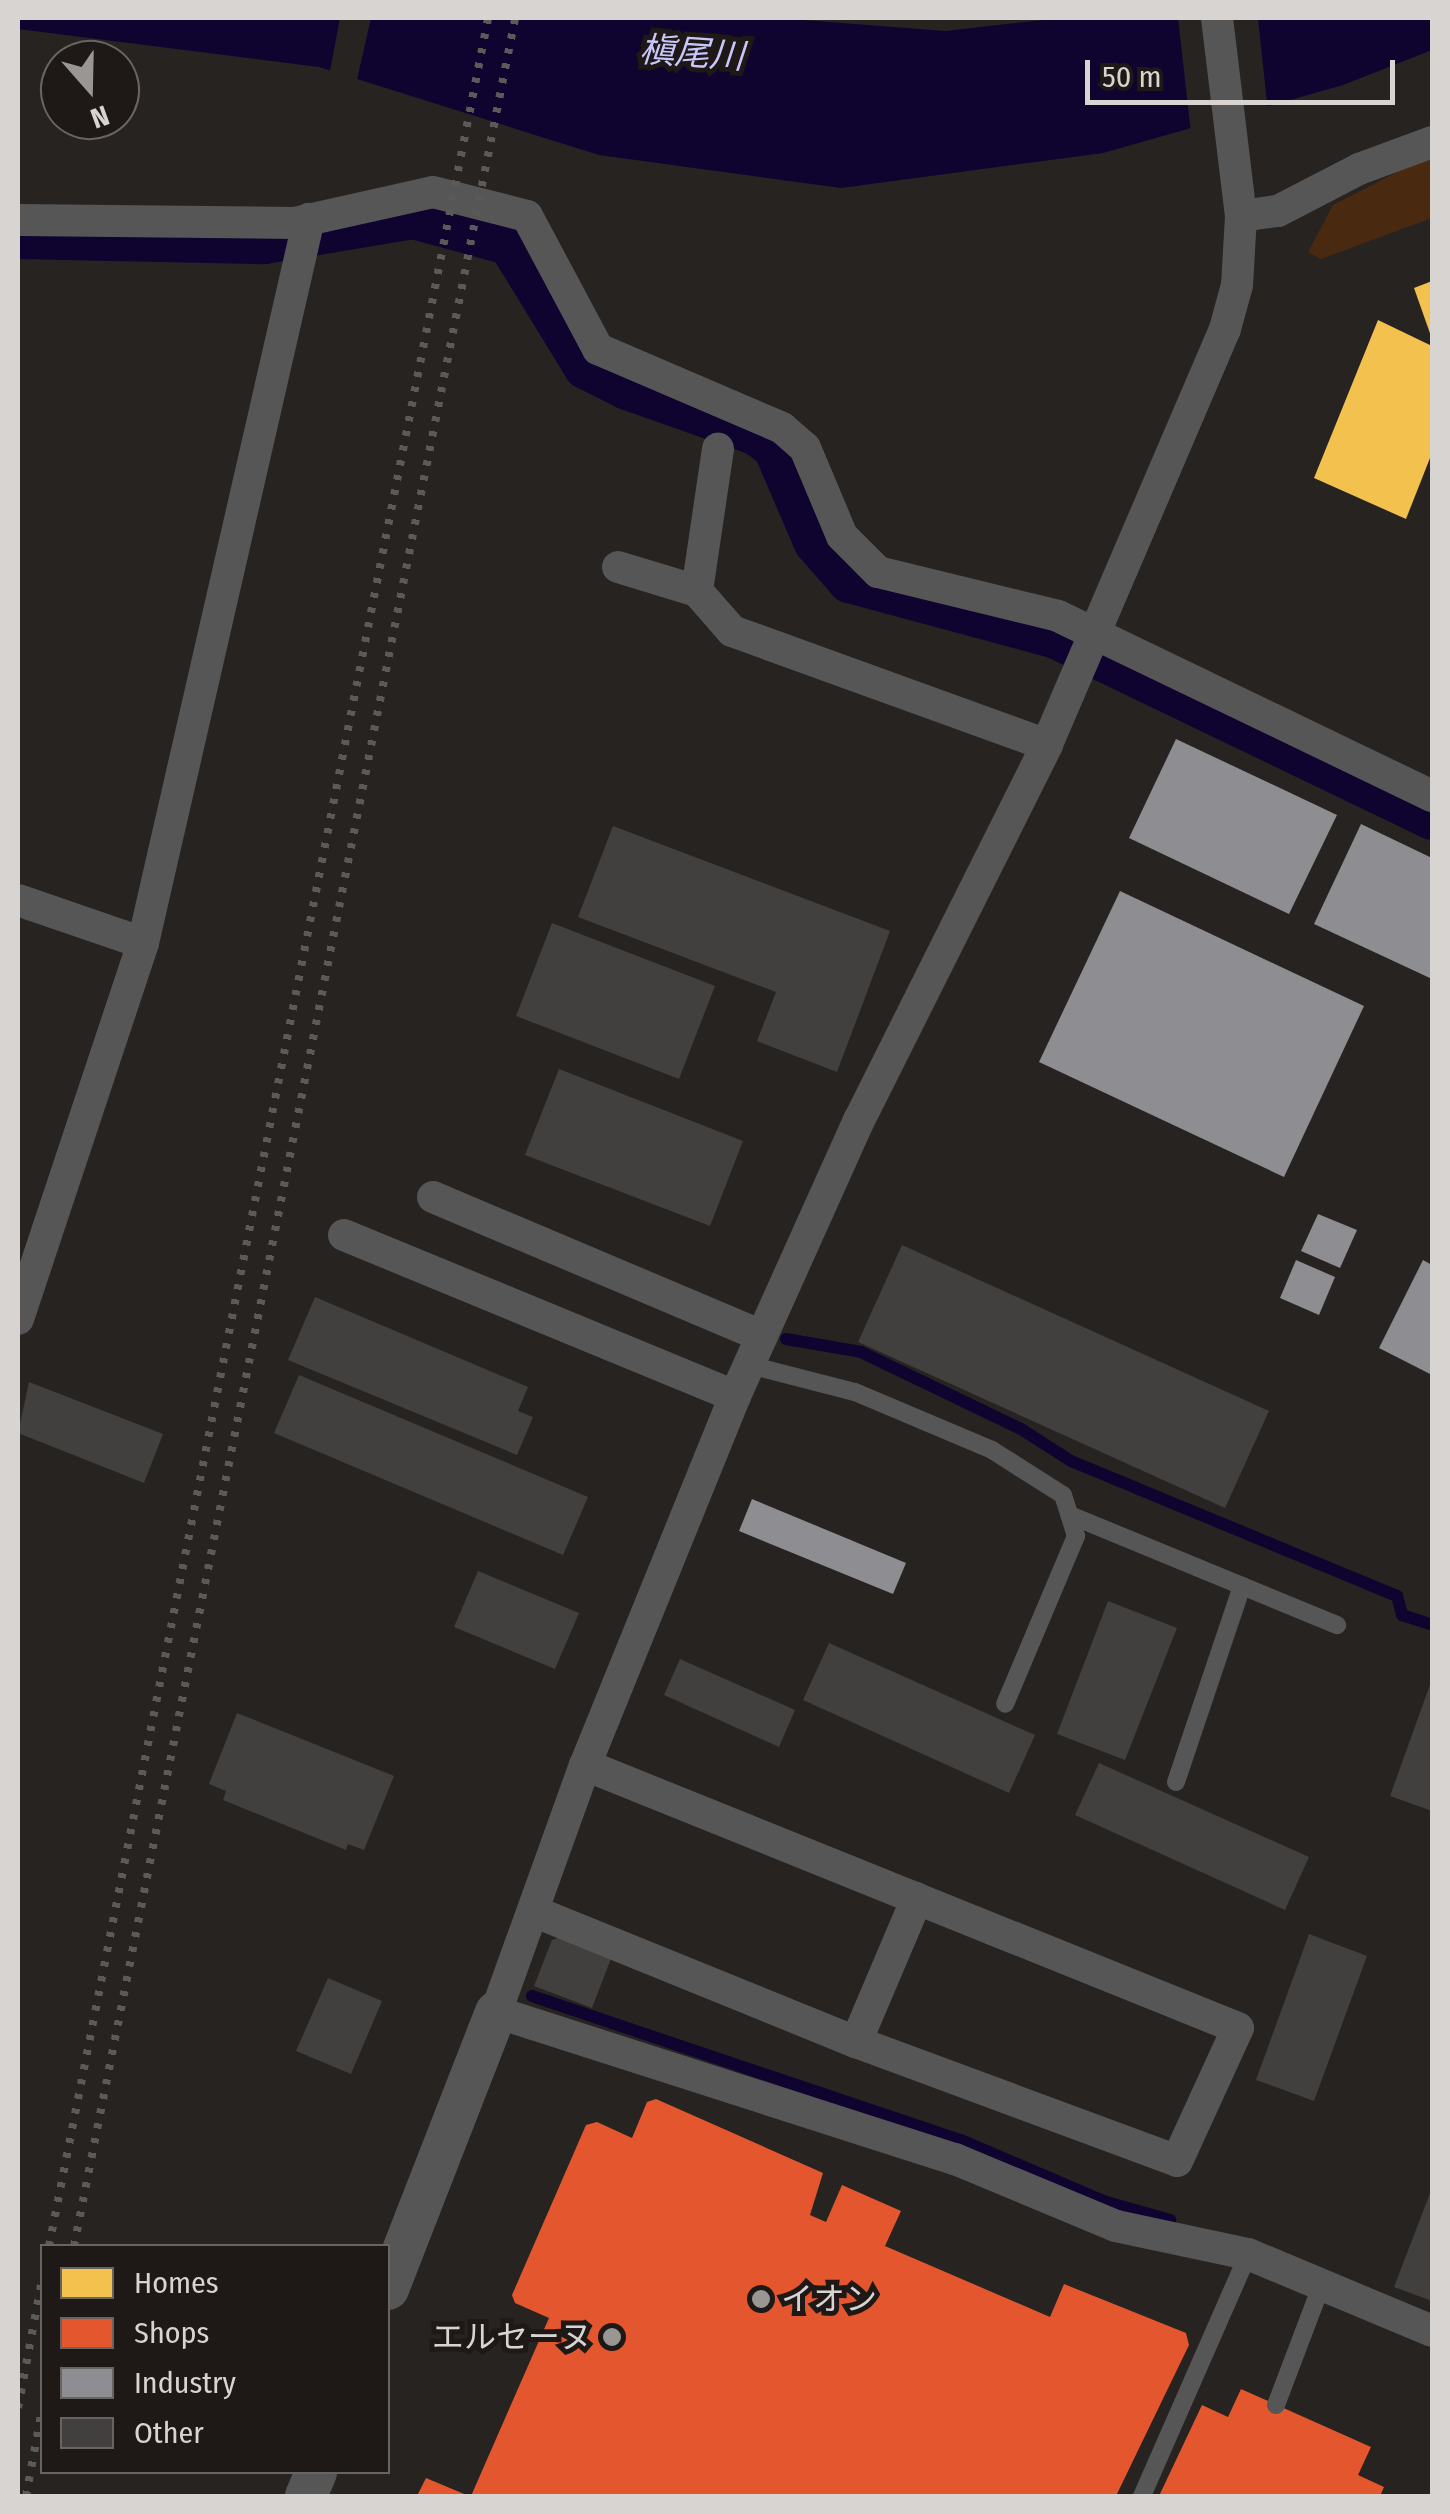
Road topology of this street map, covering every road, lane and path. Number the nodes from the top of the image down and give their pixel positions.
1 (1217, 18) edge
2 (1432, 142) edge
3 (1240, 207) junction
4 (18, 220) edge
5 (305, 234) junction
6 (718, 449) dead end
7 (618, 567) dead end
8 (698, 592) junction
9 (1096, 639) junction
10 (1047, 745) junction
11 (1432, 796) edge
12 (18, 900) edge
13 (143, 943) junction
14 (433, 1197) dead end
15 (344, 1235) dead end
16 (18, 1319) edge
17 (756, 1350) junction
18 (735, 1396) junction
19 (1070, 1515) junction
20 (1242, 1586) junction
21 (1337, 1625) dead end
22 (1004, 1704) dead end
23 (585, 1765) junction
24 (1176, 1782) dead end
25 (917, 1898) junction
26 (534, 1911) junction
27 (496, 2012) junction
28 (856, 2042) junction
29 (1248, 2254) junction
30 (1322, 2284) junction
31 (390, 2285) edge
32 (1432, 2331) edge
33 (1276, 2405) dead end
34 (1142, 2496) edge

1 - 3 street
2 - 3 street
3 - 9 street
4 - 5 street
5 - 9 street
5 - 13 street
6 - 8 street
7 - 8 street
8 - 10 street
9 - 10 street
9 - 11 street
10 - 17 street
12 - 13 street
13 - 16 street
14 - 17 street
15 - 18 street
17 - 18 street
17 - 19 lane
18 - 23 street
19 - 20 lane
19 - 22 lane
20 - 21 lane
20 - 24 lane
23 - 25 street
23 - 26 street
25 - 28 street
25 - 28 street
26 - 27 street
26 - 28 street
27 - 29 street
27 - 31 street
29 - 30 street
29 - 34 lane
30 - 32 street
30 - 33 lane

